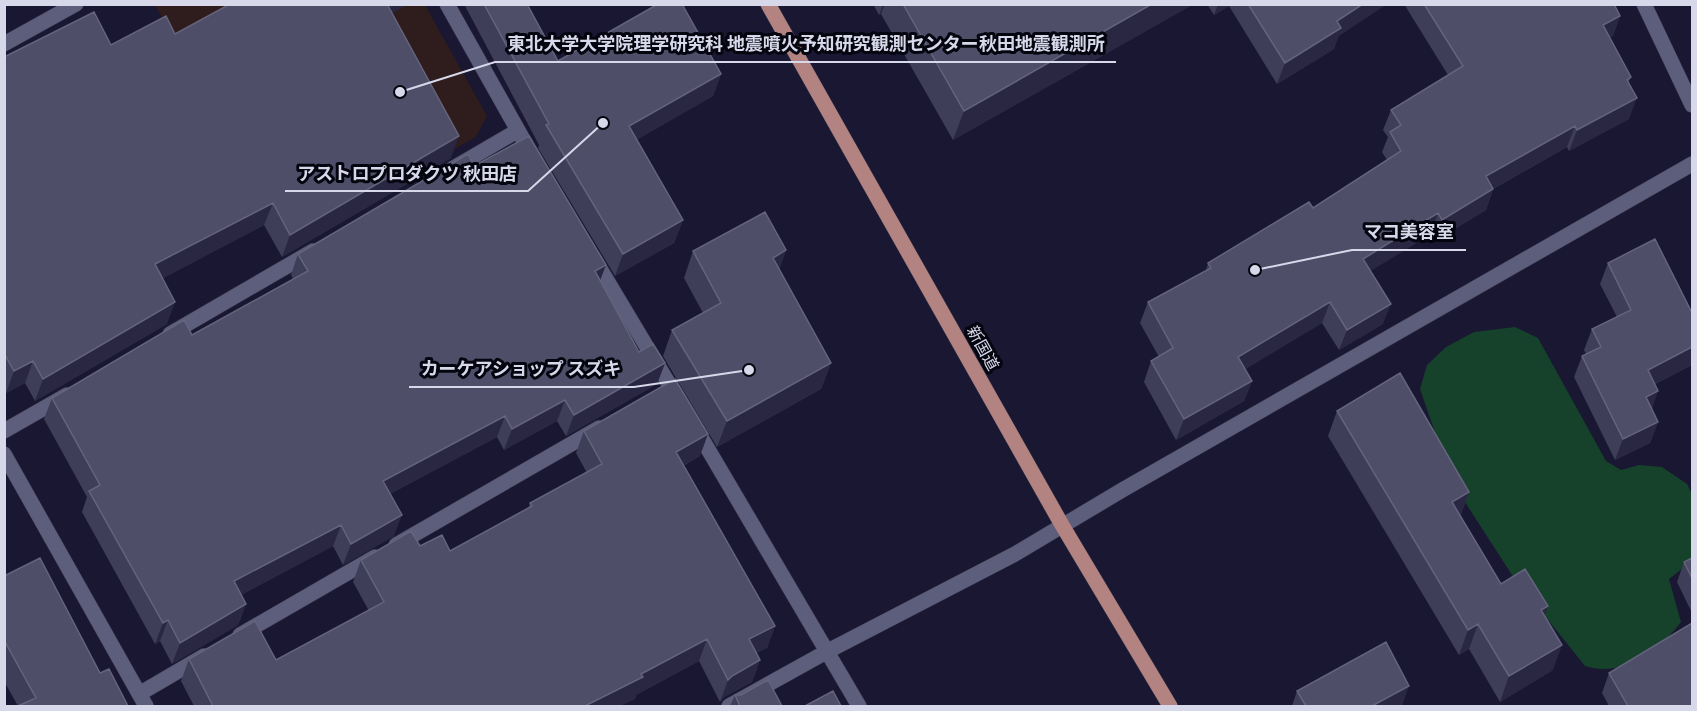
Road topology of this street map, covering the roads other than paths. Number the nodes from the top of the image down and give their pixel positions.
1 (76, 4) edge
2 (447, 4) edge
3 (768, 4) edge
4 (1644, 4) edge
5 (4, 45) edge
6 (1692, 105) edge
7 (517, 131) junction
8 (1692, 164) edge
9 (542, 172) edge
10 (435, 179) edge
11 (585, 244) edge
12 (322, 245) edge
13 (158, 341) edge
14 (76, 389) edge
15 (609, 422) edge
16 (4, 431) edge
17 (4, 454) edge
18 (1062, 525) junction
19 (828, 651) junction
20 (142, 700) edge
21 (729, 706) edge
22 (859, 706) edge
23 (1170, 706) edge

1 - 5 street
2 - 7 street
3 - 18 main road, 新国道
4 - 6 street
7 - 9 street
7 - 10 street
8 - 18 street
11 - 19 street
12 - 13 street
14 - 16 street
15 - 20 street
17 - 20 street
18 - 19 street
18 - 23 main road, 新国道
19 - 21 street
19 - 22 street

